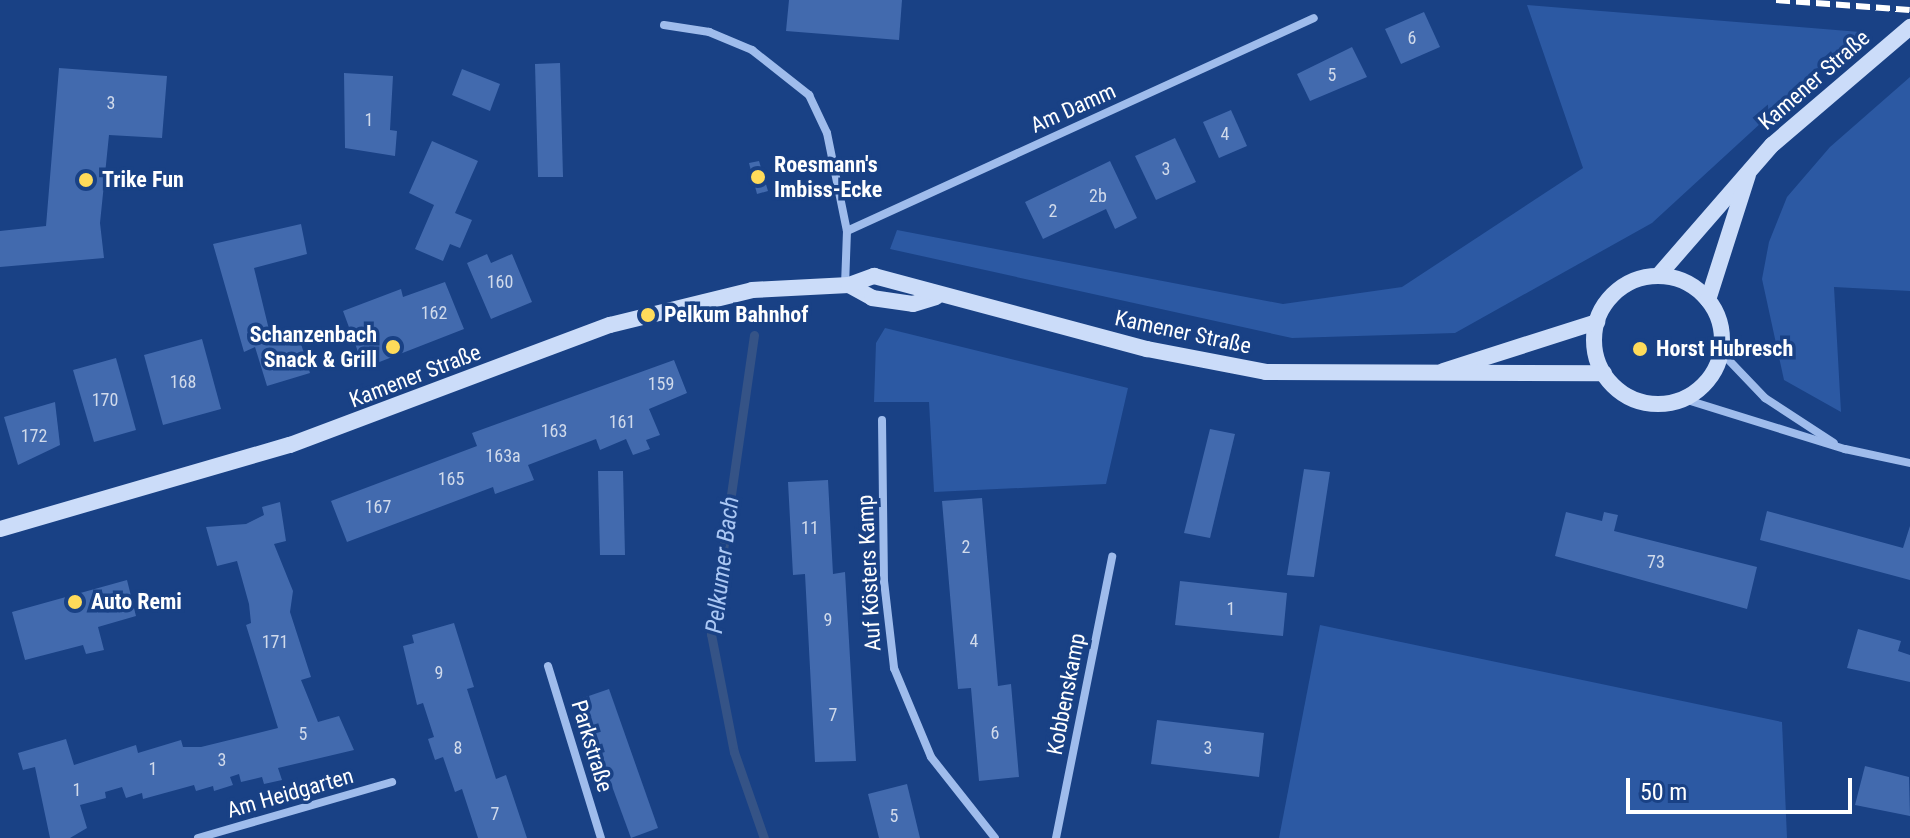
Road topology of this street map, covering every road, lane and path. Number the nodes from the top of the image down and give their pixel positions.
1 (1314, 18) dead end
2 (664, 25) dead end
3 (1910, 27) edge
4 (1749, 169) junction
5 (847, 231) junction
6 (1658, 276) junction
7 (847, 285) junction
8 (1708, 300) junction
9 (1597, 322) junction
10 (1721, 352) junction
11 (1604, 373) junction
12 (1426, 376) junction
13 (1684, 399) junction
14 (882, 420) dead end
15 (1845, 449) junction
16 (1910, 463) edge
17 (0, 529) edge
18 (1112, 557) dead end
19 (548, 666) dead end
20 (392, 782) dead end
21 (198, 838) edge
22 (601, 838) edge
23 (995, 838) edge
24 (1056, 838) edge

1 - 5 street, Am Damm
2 - 5 street
3 - 4 main road, Kamener Straße
4 - 6 main road, Kamener Straße
4 - 8 main road
5 - 7 street
6 - 8 main road
6 - 9 main road
7 - 12 main road, Kamener Straße
7 - 17 main road, Kamener Straße
8 - 10 main road
9 - 11 main road
9 - 12 main road, Kamener Straße
10 - 13 main road
10 - 15 street
11 - 12 main road, Kamener Straße
11 - 13 main road
13 - 15 street
14 - 23 street, Auf Kösters Kamp
15 - 16 street
18 - 24 street, Kobbenskamp
19 - 22 street, Parkstraße
20 - 21 street, Am Heidgarten

